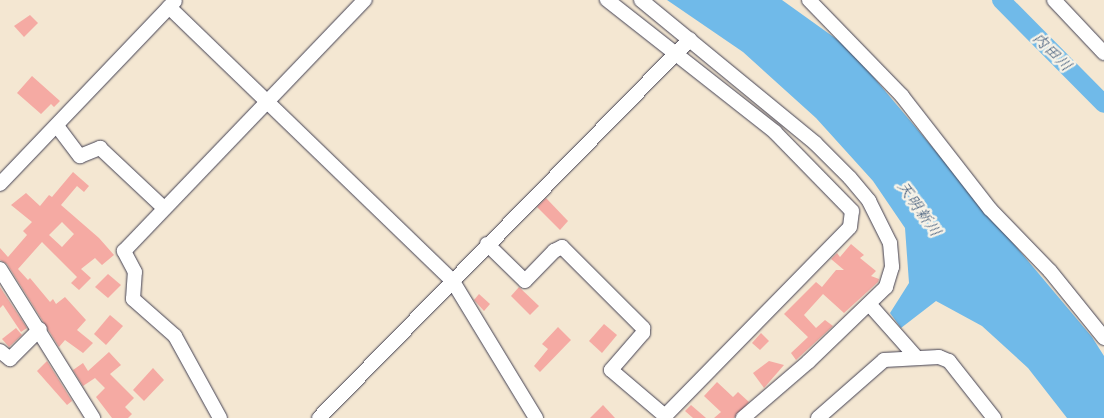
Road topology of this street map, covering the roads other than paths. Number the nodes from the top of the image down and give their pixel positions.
1 (365, 0) edge
2 (607, 0) edge
3 (641, 0) edge
4 (809, 0) edge
5 (1054, 0) edge
6 (172, 3) edge
7 (690, 39) junction
8 (1104, 53) edge
9 (672, 54) junction
10 (266, 102) junction
11 (57, 126) junction
12 (0, 184) edge
13 (164, 208) junction
14 (487, 244) junction
15 (0, 268) edge
16 (452, 280) junction
17 (870, 305) junction
18 (40, 329) junction
19 (1104, 338) edge
20 (0, 351) edge
21 (913, 353) junction
22 (93, 418) edge
23 (220, 418) edge
24 (319, 418) edge
25 (536, 418) edge
26 (743, 418) edge
27 (818, 418) edge
28 (994, 418) edge

1 - 10 street
2 - 9 street
3 - 7 street
4 - 19 street
5 - 8 street
6 - 10 street
6 - 11 street
7 - 9 street
7 - 17 street
9 - 14 street
9 - 14 street
10 - 13 street
10 - 16 street
11 - 12 street
11 - 13 street
13 - 23 street
14 - 16 street
15 - 18 street
16 - 24 street
16 - 25 street
17 - 21 street
17 - 26 street
18 - 20 street
18 - 22 street
21 - 27 street
21 - 28 street

